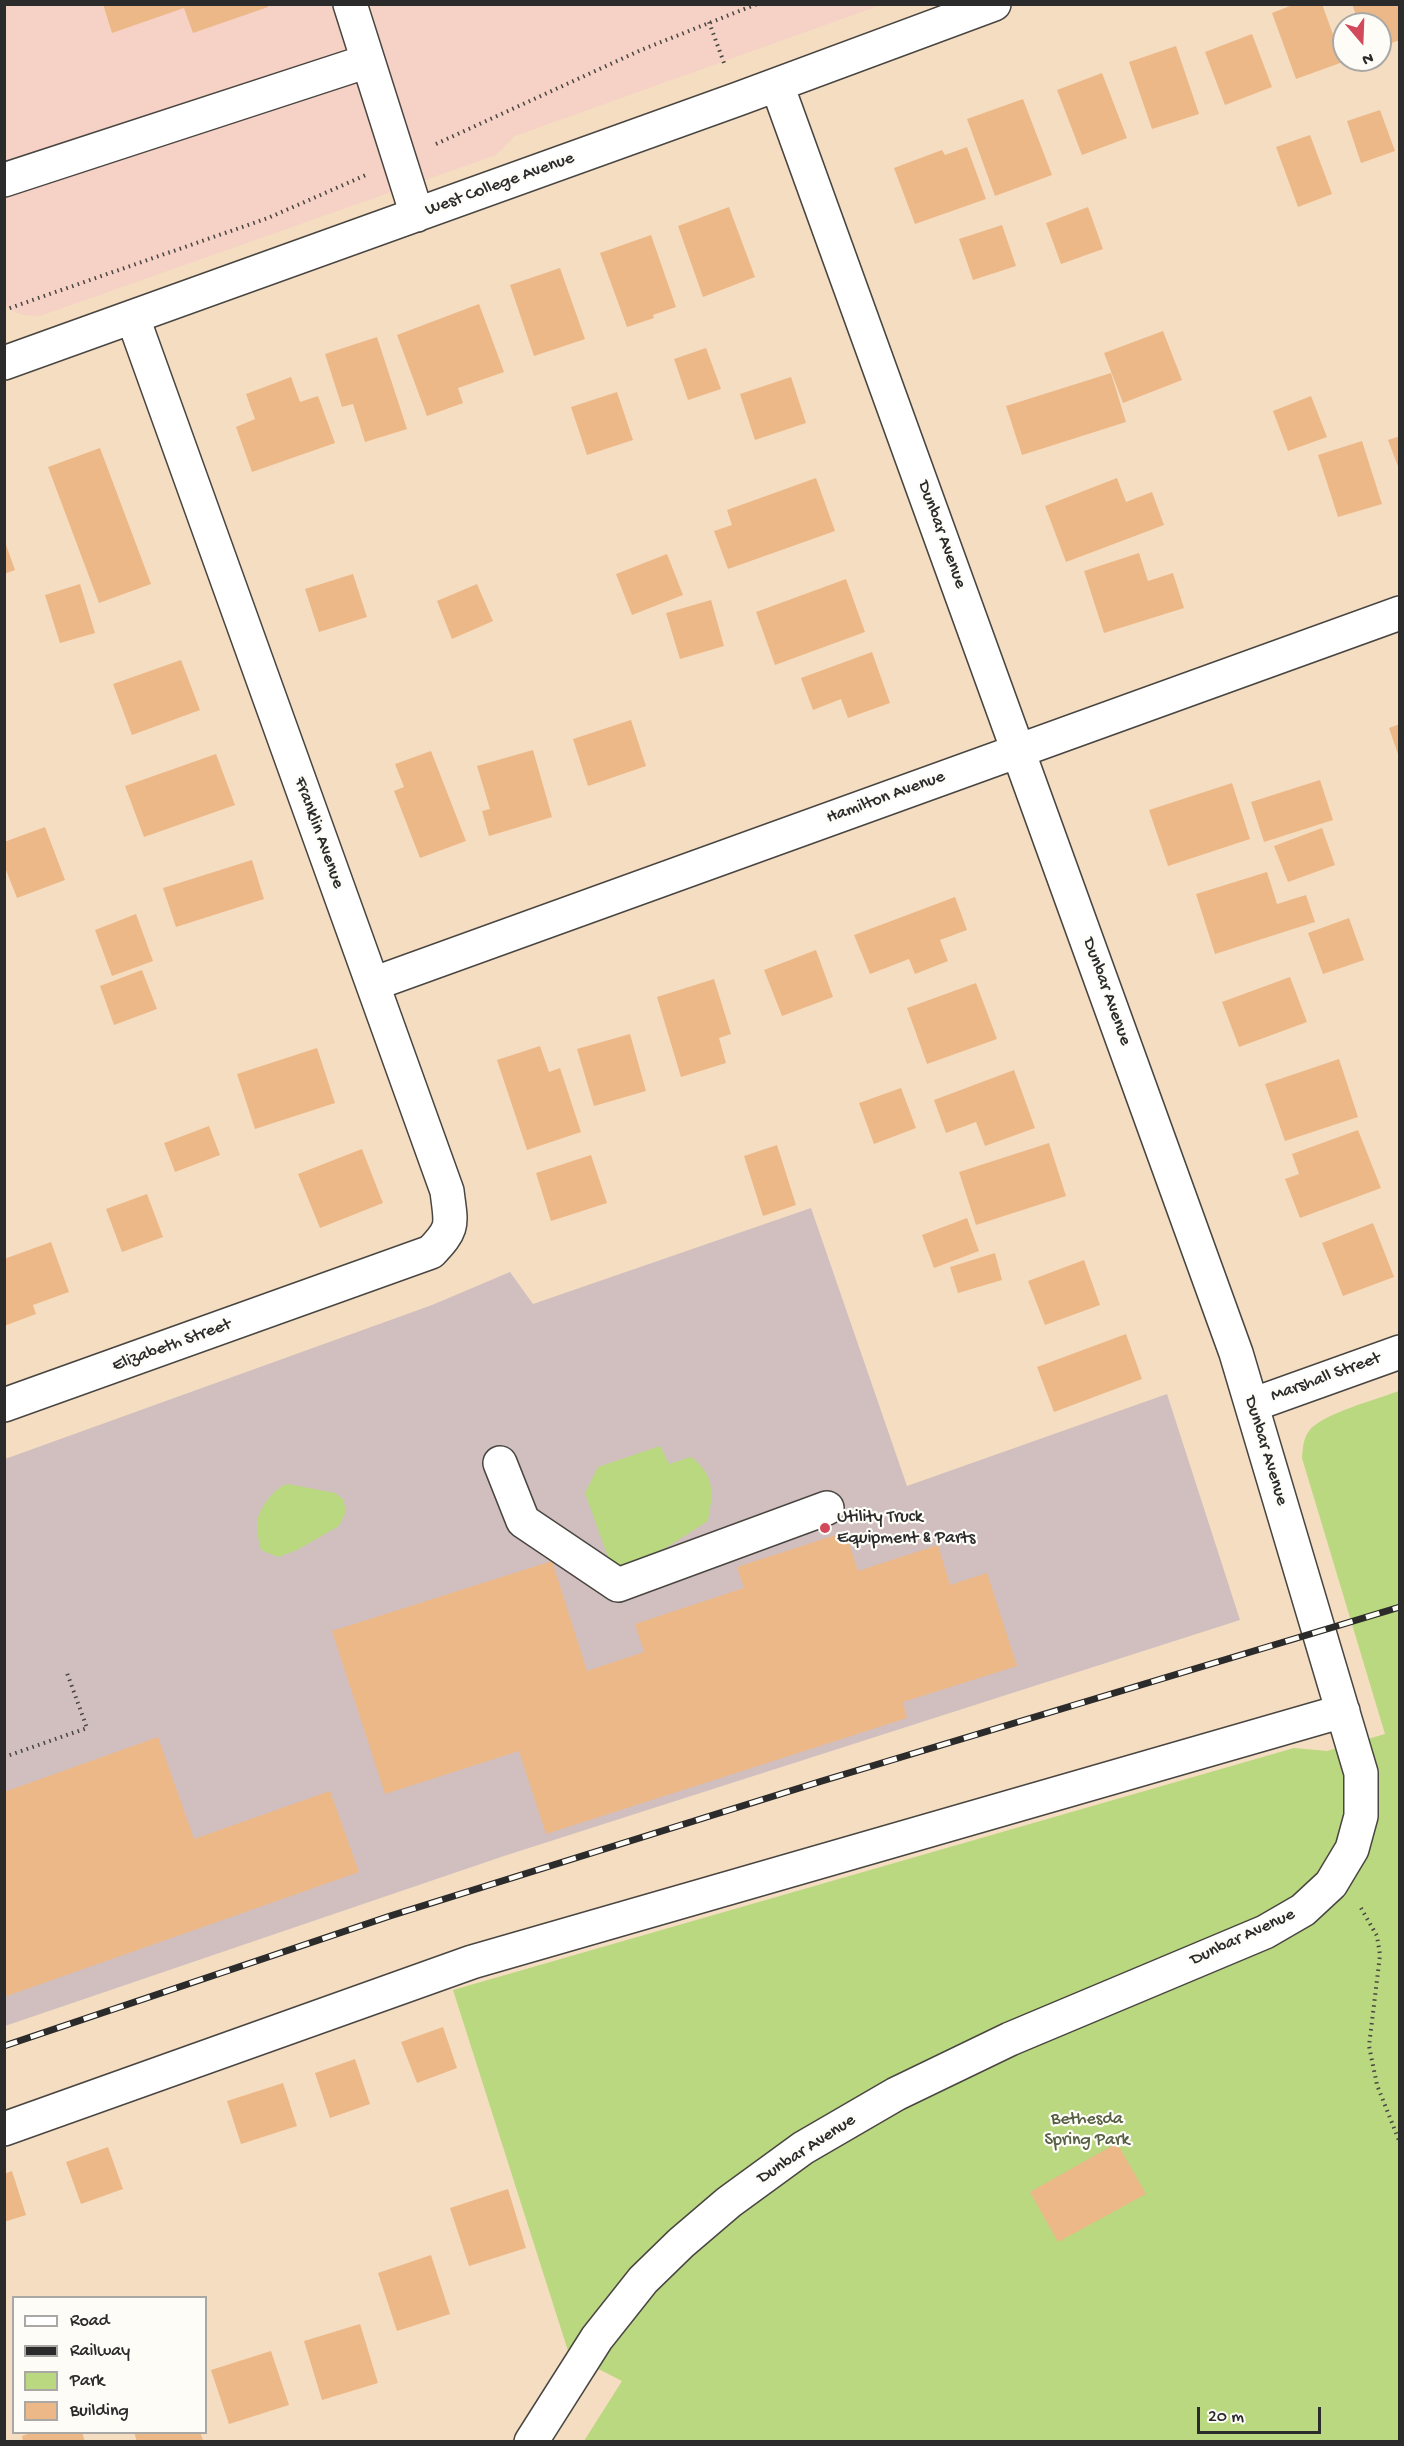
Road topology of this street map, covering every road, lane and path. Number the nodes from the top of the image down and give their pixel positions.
1 (350, 4) edge
2 (757, 4) edge
3 (994, 4) edge
4 (722, 58) dead end
5 (368, 61) junction
6 (777, 85) junction
7 (4, 180) edge
8 (417, 215) junction
9 (12, 308) dead end
10 (4, 310) edge
11 (133, 318) junction
12 (4, 363) edge
13 (1400, 613) edge
14 (1019, 750) junction
15 (373, 984) junction
16 (339, 1286) joint
17 (1400, 1352) edge
18 (4, 1405) edge
19 (1252, 1405) junction
20 (500, 1463) dead end
21 (827, 1508) dead end
22 (67, 1673) dead end
23 (1343, 1711) junction
24 (4, 1757) edge
25 (1361, 1907) dead end
26 (4, 2129) edge
27 (1400, 2143) edge
28 (531, 2442) edge

1 - 5 street
2 - 4 path
3 - 6 street, West College Avenue
5 - 7 street
5 - 8 street
6 - 8 street, West College Avenue
6 - 14 street, Dunbar Avenue
8 - 11 street, West College Avenue
9 - 10 path
11 - 12 street, West College Avenue
11 - 15 street, Franklin Avenue
13 - 14 street, Hamilton Avenue
14 - 15 street, Hamilton Avenue
14 - 19 street, Dunbar Avenue
15 - 16 street, Franklin Avenue
16 - 18 street, Elizabeth Street
17 - 19 street, Marshall Street
19 - 23 street, Dunbar Avenue
20 - 21 street
22 - 24 path
23 - 26 street
23 - 28 street, Dunbar Avenue
25 - 27 path

